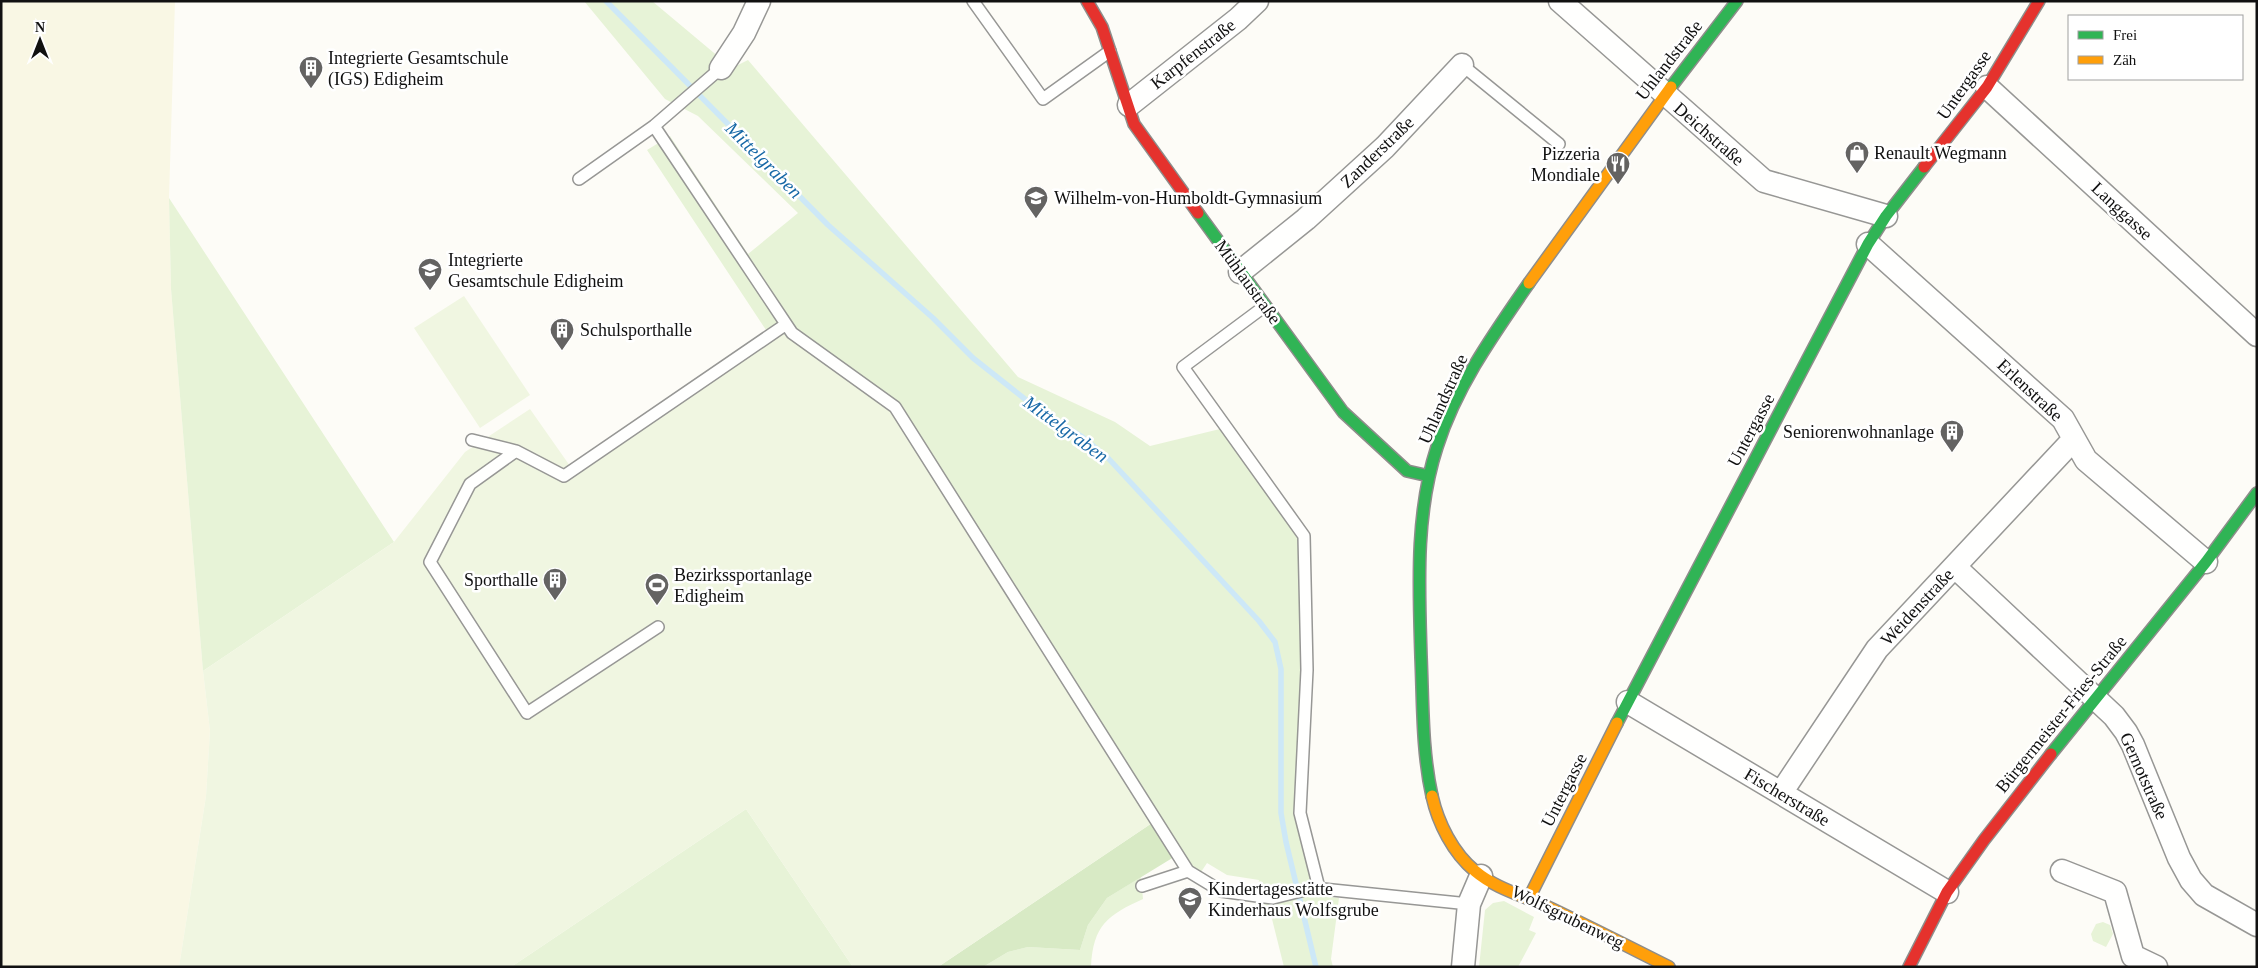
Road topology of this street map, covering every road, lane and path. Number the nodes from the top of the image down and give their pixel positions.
1 (760, 1) edge
2 (973, 1) edge
3 (1087, 1) edge
4 (1257, 1) edge
5 (1560, 1) edge
6 (1737, 1) edge
7 (2040, 1) edge
8 (1110, 51) junction
9 (1462, 65) joint
10 (716, 73) joint
11 (1987, 87) junction
12 (1664, 94) junction
13 (1128, 105) junction
14 (654, 126) junction
15 (1560, 144) dead end
16 (579, 179) dead end
17 (1886, 216) junction
18 (1868, 244) junction
19 (1240, 272) junction
20 (1265, 306) junction
21 (786, 325) junction
22 (2257, 335) edge
23 (2074, 439) junction
24 (472, 440) dead end
25 (516, 450) junction
26 (1429, 476) junction
27 (2257, 493) edge
28 (2206, 562) junction
29 (1955, 567) junction
30 (658, 627) dead end
31 (2094, 699) junction
32 (1628, 702) junction
33 (1781, 793) junction
34 (1188, 871) junction
35 (2062, 871) dead end
36 (1481, 876) junction
37 (1142, 886) dead end
38 (1316, 888) junction
39 (1947, 892) junction
40 (1528, 898) junction
41 (1469, 904) junction
42 (2257, 925) edge
43 (1658, 964) edge
44 (1463, 967) edge
45 (1909, 967) edge
46 (2156, 967) edge

1 - 10 street
2 - 8 lane
3 - 8 street, Mühlaustraße
4 - 13 street, Karpfenstraße
5 - 12 street, Deichstraße
6 - 12 street, Uhlandstraße
7 - 11 street, Untergasse
8 - 13 street, Mühlaustraße
9 - 15 lane
9 - 19 street, Zanderstraße
10 - 14 lane
11 - 17 street, Untergasse
11 - 22 street, Langgasse
12 - 17 street, Deichstraße
12 - 26 street, Uhlandstraße
13 - 19 street, Mühlaustraße
14 - 16 lane
14 - 21 lane
17 - 18 street, Untergasse
18 - 23 street, Erlenstraße
18 - 32 street, Untergasse
19 - 20 street, Mühlaustraße
20 - 26 street, Mühlaustraße
20 - 38 lane
21 - 25 lane
21 - 34 lane
23 - 28 street, Erlenstraße
23 - 29 street, Weidenstraße
24 - 25 lane
25 - 30 lane
26 - 36 street, Uhlandstraße
27 - 28 street, Bürgermeister-Fries-Straße
28 - 31 street, Bürgermeister-Fries-Straße
29 - 31 street, Gernotstraße
29 - 33 street, Weidenstraße
31 - 39 street, Bürgermeister-Fries-Straße
31 - 42 street, Gernotstraße
32 - 33 street, Fischerstraße
32 - 40 street, Untergasse
33 - 39 street, Fischerstraße
34 - 37 lane
34 - 38 lane
35 - 46 street
36 - 40 street, Wolfsgrubenweg
36 - 41 street
38 - 41 lane
39 - 45 street, Bürgermeister-Fries-Straße
40 - 43 street, Wolfsgrubenweg
41 - 44 street

